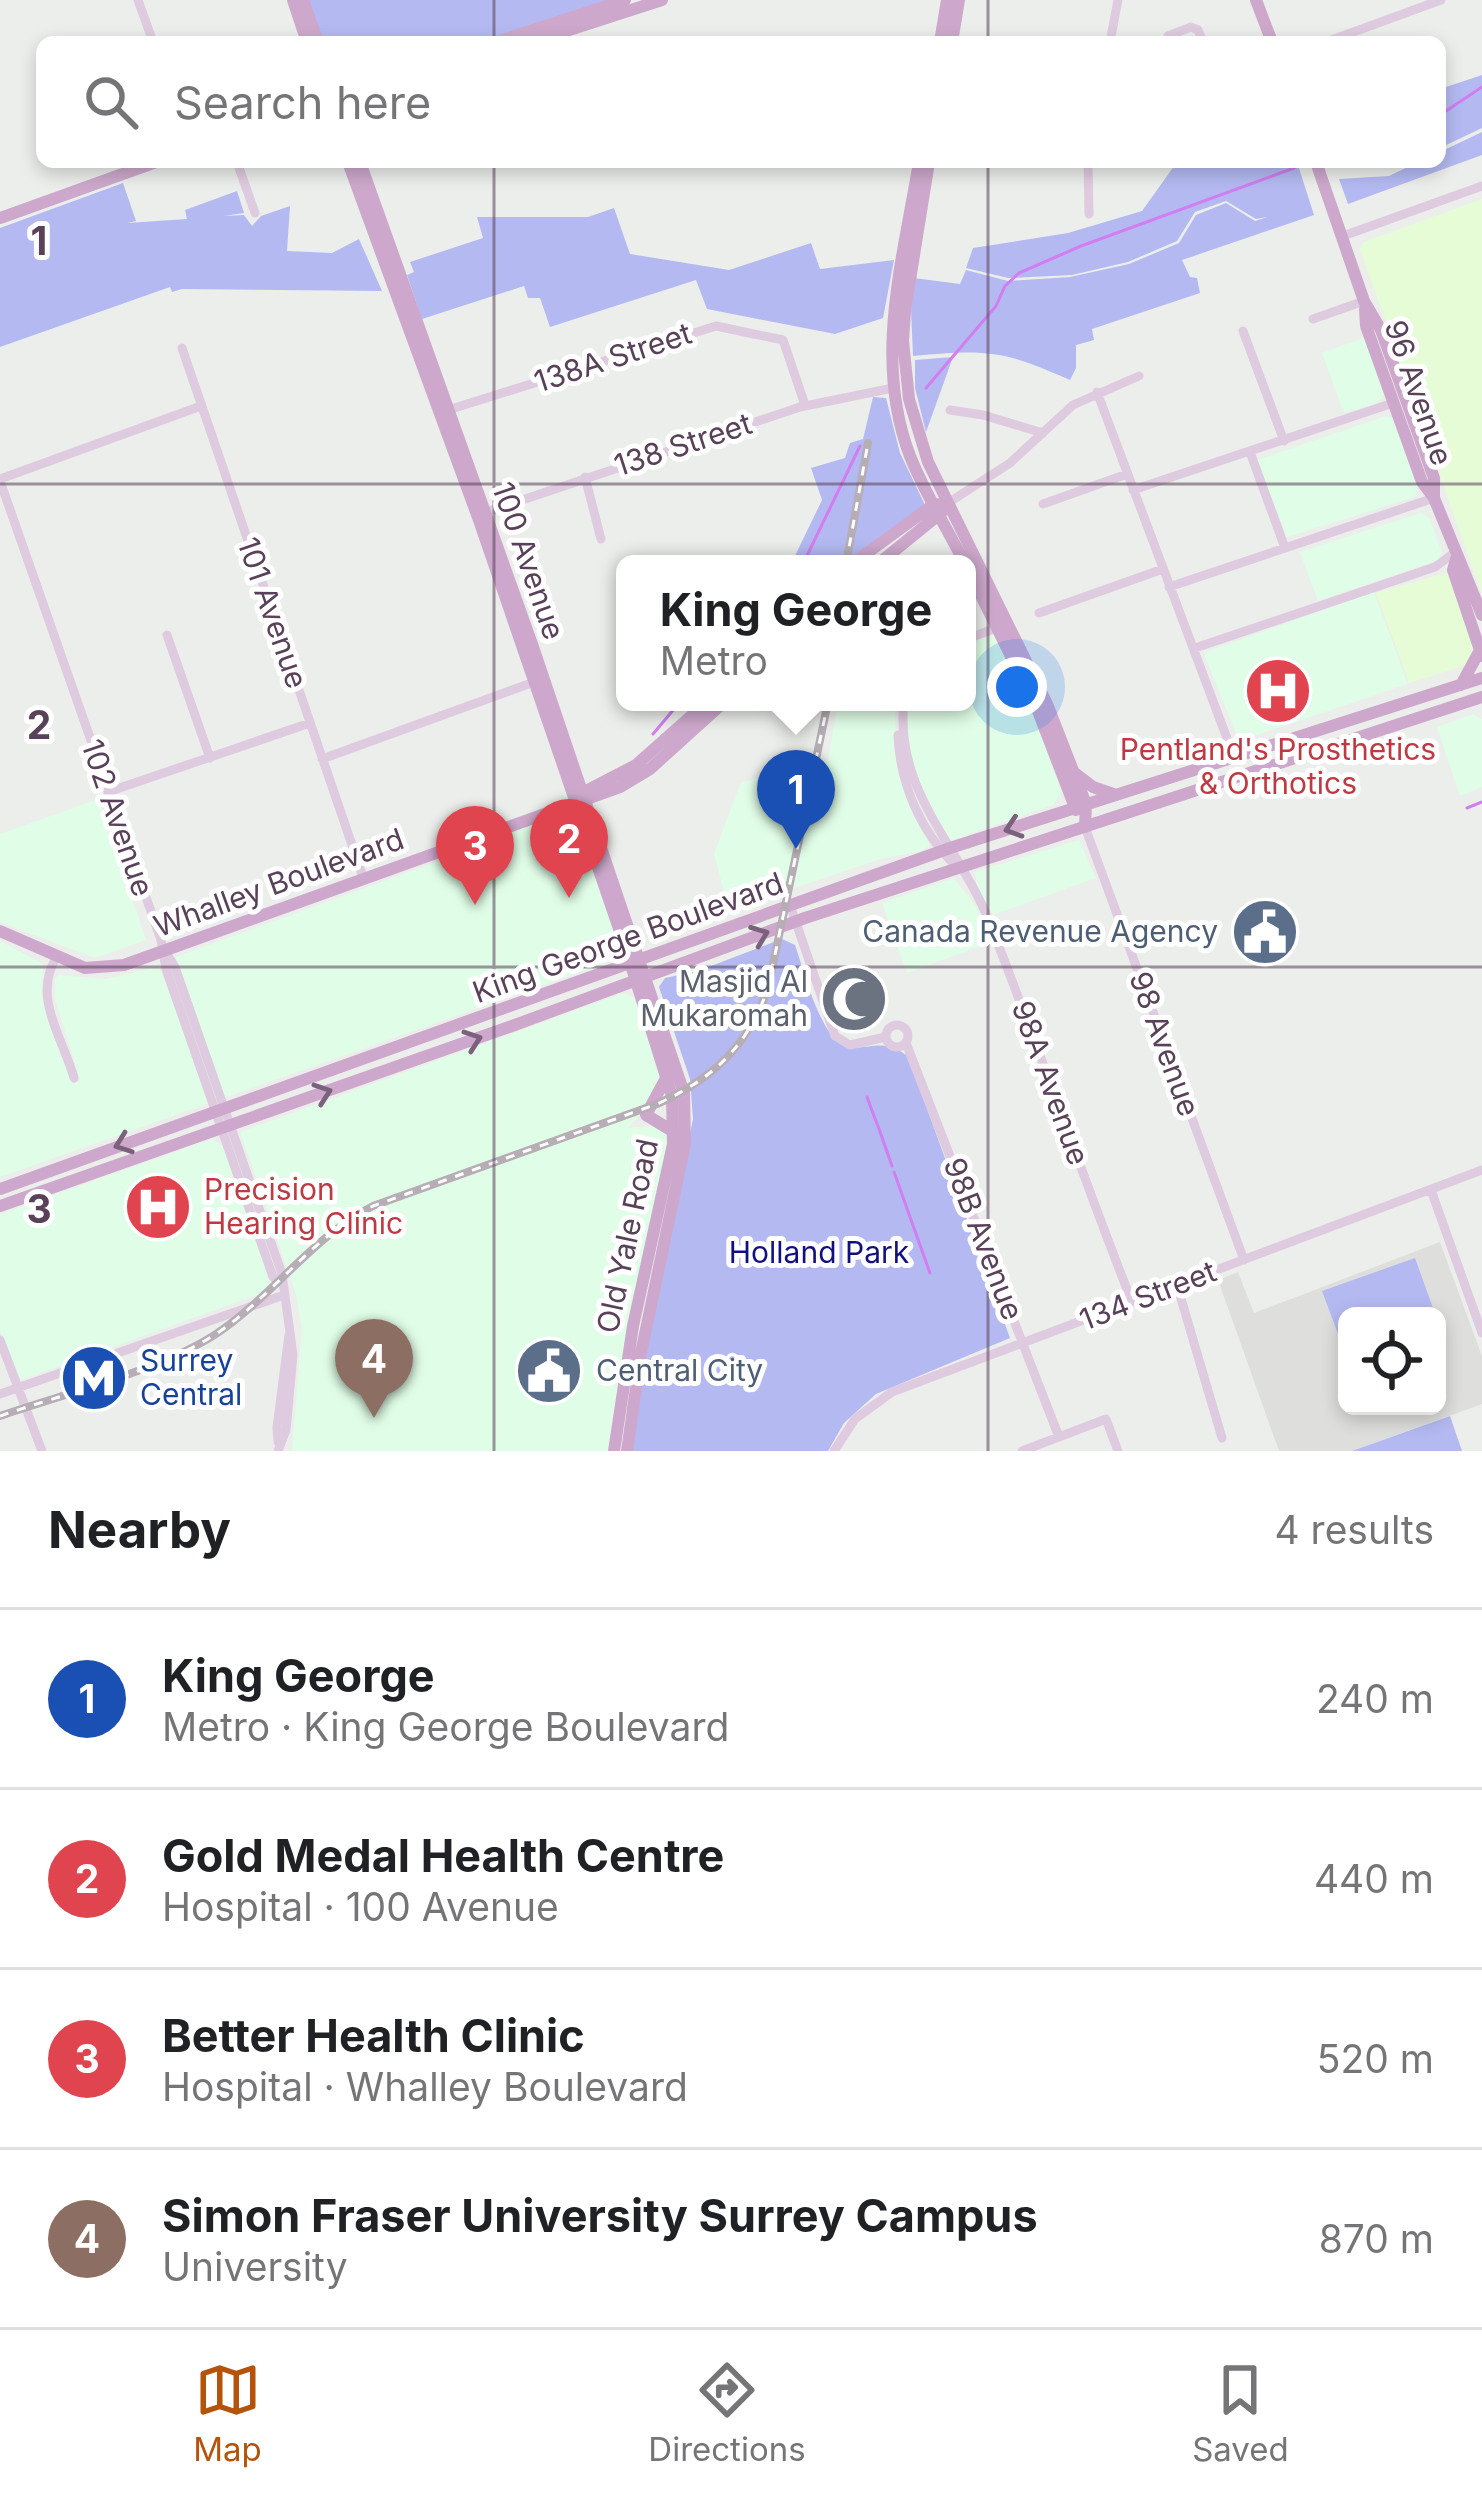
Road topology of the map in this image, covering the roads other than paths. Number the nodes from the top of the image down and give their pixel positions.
1 (138, 0) edge
2 (292, 0) edge
3 (303, 0) edge
4 (625, 0) edge
5 (662, 0) edge
6 (947, 0) edge
7 (959, 0) edge
8 (1118, 0) edge
9 (1256, 0) edge
10 (1441, 0) edge
11 (151, 36) edge
12 (305, 36) edge
13 (316, 36) edge
14 (514, 36) edge
15 (551, 36) edge
16 (941, 36) edge
17 (953, 36) edge
18 (1111, 36) edge
19 (1168, 36) edge
20 (1201, 36) edge
21 (1270, 36) edge
22 (1340, 36) edge
23 (139, 168) edge
24 (239, 168) edge
25 (350, 168) edge
26 (361, 168) edge
27 (918, 168) edge
28 (928, 168) edge
29 (1088, 168) edge
30 (1318, 168) edge
31 (1482, 186) edge
32 (254, 213) dead end
33 (1089, 214) dead end
34 (0, 218) edge
35 (1343, 236) junction
36 (1364, 302) junction
37 (1313, 319) dead end
38 (1243, 331) dead end
39 (182, 348) dead end
40 (1139, 376) dead end
41 (893, 388) junction
42 (1097, 392) junction
43 (1401, 404) junction
44 (201, 406) junction
45 (805, 406) junction
46 (448, 410) junction
47 (950, 410) dead end
48 (1043, 433) junction
49 (1284, 441) junction
50 (1250, 452) junction
51 (1127, 474) junction
52 (585, 477) junction
53 (0, 480) edge
54 (1133, 490) junction
55 (1434, 498) junction
56 (1043, 504) dead end
57 (940, 508) junction
58 (481, 513) junction
59 (602, 539) dead end
60 (1285, 548) junction
61 (866, 555) edge
62 (888, 555) edge
63 (961, 555) edge
64 (965, 555) edge
65 (1454, 561) junction
66 (1435, 567) junction
67 (1162, 569) junction
68 (976, 576) edge
69 (976, 582) edge
70 (1169, 587) junction
71 (1039, 613) dead end
72 (1482, 615) edge
73 (1001, 623) junction
74 (976, 633) edge
75 (167, 635) dead end
76 (1195, 648) junction
77 (1481, 653) edge
78 (1482, 678) edge
79 (534, 682) junction
80 (1461, 685) junction
81 (1479, 702) edge
82 (696, 711) edge
83 (714, 711) edge
84 (902, 711) edge
85 (310, 723) junction
86 (1234, 757) junction
87 (210, 758) junction
88 (322, 759) junction
89 (1074, 773) junction
90 (108, 792) junction
91 (1117, 795) junction
92 (580, 797) junction
93 (1080, 806) junction
94 (1085, 827) junction
95 (946, 850) junction
96 (959, 868) junction
97 (363, 877) junction
98 (790, 905) junction
99 (795, 922) junction
100 (0, 931) edge
101 (164, 950) junction
102 (56, 958) junction
103 (635, 962) junction
104 (641, 980) junction
105 (886, 1037) junction
106 (422, 1038) junction
107 (906, 1043) junction
108 (395, 1048) junction
109 (416, 1060) junction
110 (667, 1077) junction
111 (74, 1078) dead end
112 (220, 1110) junction
113 (225, 1127) junction
114 (674, 1132) junction
115 (1482, 1170) edge
116 (0, 1189) edge
117 (1431, 1190) junction
118 (0, 1206) edge
119 (1244, 1260) junction
120 (1482, 1282) edge
121 (1177, 1286) junction
122 (1466, 1289) junction
123 (284, 1295) junction
124 (1132, 1302) junction
125 (639, 1329) junction
126 (1482, 1333) edge
127 (0, 1340) edge
128 (1024, 1343) junction
129 (17, 1388) junction
130 (0, 1394) edge
131 (1059, 1437) junction
132 (1222, 1438) dead end
133 (279, 1449) edge
134 (38, 1451) edge
135 (614, 1451) edge
136 (627, 1451) edge
137 (834, 1451) edge
138 (1022, 1451) edge
139 (1118, 1451) edge

1 - 11 street
2 - 12 main road
3 - 13 main road
4 - 14 main road
5 - 15 main road
6 - 16 main road
7 - 17 main road
8 - 18 street
9 - 21 main road
10 - 22 street
19 - 20 street
23 - 34 main road
24 - 32 street
25 - 58 main road, 100 Avenue
26 - 46 main road, 100 Avenue
27 - 41 main road
28 - 57 main road
29 - 33 street
30 - 35 main road, 96 Avenue
31 - 35 street
35 - 36 main road, 96 Avenue
36 - 37 street
36 - 43 main road, 96 Avenue
36 - 43 main road, 96 Avenue
38 - 49 street
39 - 44 street, 101 Avenue
40 - 42 street
41 - 45 street, 138 Street
41 - 57 main road
42 - 48 street
42 - 51 street
43 - 49 street
43 - 55 main road, 96 Avenue
44 - 53 street
44 - 85 street, 101 Avenue
45 - 46 street, 138A Street
45 - 52 street, 138 Street
46 - 58 main road, 100 Avenue
47 - 48 street
48 - 57 street
49 - 50 street
50 - 54 street
50 - 60 street
51 - 54 street
51 - 56 street
52 - 58 street, 138 Street
52 - 59 street
53 - 90 street, 102 Avenue
54 - 67 street
55 - 60 street
55 - 65 main road, 96 Avenue
57 - 61 main road
57 - 62 main road
57 - 63 main road
57 - 64 main road
58 - 79 main road, 100 Avenue
58 - 92 main road, 100 Avenue
60 - 70 street
65 - 66 street
65 - 66 street
65 - 72 main road, 96 Avenue
65 - 77 main road, 96 Avenue
66 - 76 street
67 - 70 street
67 - 71 street
68 - 73 main road
69 - 73 main road
70 - 76 street
73 - 74 street
73 - 89 main road
73 - 93 main road
75 - 87 street
76 - 86 street
77 - 80 main road
78 - 80 main road, King George Boulevard
79 - 88 street
79 - 92 main road, 100 Avenue
80 - 86 main road, King George Boulevard
81 - 94 main road, King George Boulevard
82 - 92 main road, Whalley Boulevard
83 - 92 main road, Whalley Boulevard
84 - 95 street, 98A Avenue
85 - 87 street
85 - 88 street, 101 Avenue
86 - 91 main road, King George Boulevard
87 - 90 street
88 - 97 street, 101 Avenue
89 - 91 main road
89 - 93 main road
90 - 101 street, 102 Avenue
91 - 93 main road, King George Boulevard
92 - 97 main road, Whalley Boulevard
92 - 103 main road, 100 Avenue
93 - 94 main road
93 -> 95 main road, King George Boulevard
94 - 96 main road, King George Boulevard
94 - 119 street, 98 Avenue
95 - 96 street, 98A Avenue
95 - 98 main road, King George Boulevard
96 - 99 main road, King George Boulevard
96 - 124 street, 98A Avenue
97 - 101 main road, Whalley Boulevard
98 - 99 street
98 - 103 main road, King George Boulevard
104 -> 99 main road, King George Boulevard
99 - 105 street
100 - 102 main road, Whalley Boulevard
101 - 102 main road, Whalley Boulevard
101 - 112 street, 102 Avenue
102 - 111 street
103 - 104 main road, 100 Avenue
103 - 106 main road, King George Boulevard
109 -> 104 main road, King George Boulevard
104 - 110 main road, Old Yale Road
104 - 125 main road, Old Yale Road
105 - 107 street
105 - 107 street
106 - 108 main road, King George Boulevard
106 - 109 main road
107 - 128 street, 98B Avenue
108 - 109 main road
108 - 112 main road, King George Boulevard
113 -> 109 main road, King George Boulevard
110 - 114 main road, Old Yale Road
110 - 114 main road
112 - 113 street, 102 Avenue
112 -> 116 main road, King George Boulevard
113 - 118 main road, King George Boulevard
113 - 123 street, 102 Avenue
114 - 125 main road, Old Yale Road
115 - 117 street, 134 Street
117 - 119 street, 134 Street
117 - 122 street
119 - 121 street, 134 Street
120 - 122 street
121 - 124 street, 134 Street
121 - 132 street
122 - 126 street
123 - 129 street
123 - 133 street, 102 Avenue
124 - 128 street, 134 Street
125 - 135 main road, Old Yale Road
125 - 136 main road, Old Yale Road
127 - 129 street
128 - 131 street, 98B Avenue
128 - 137 street, 134 Street
129 - 130 street
129 - 134 street
131 - 138 street
131 - 139 street

